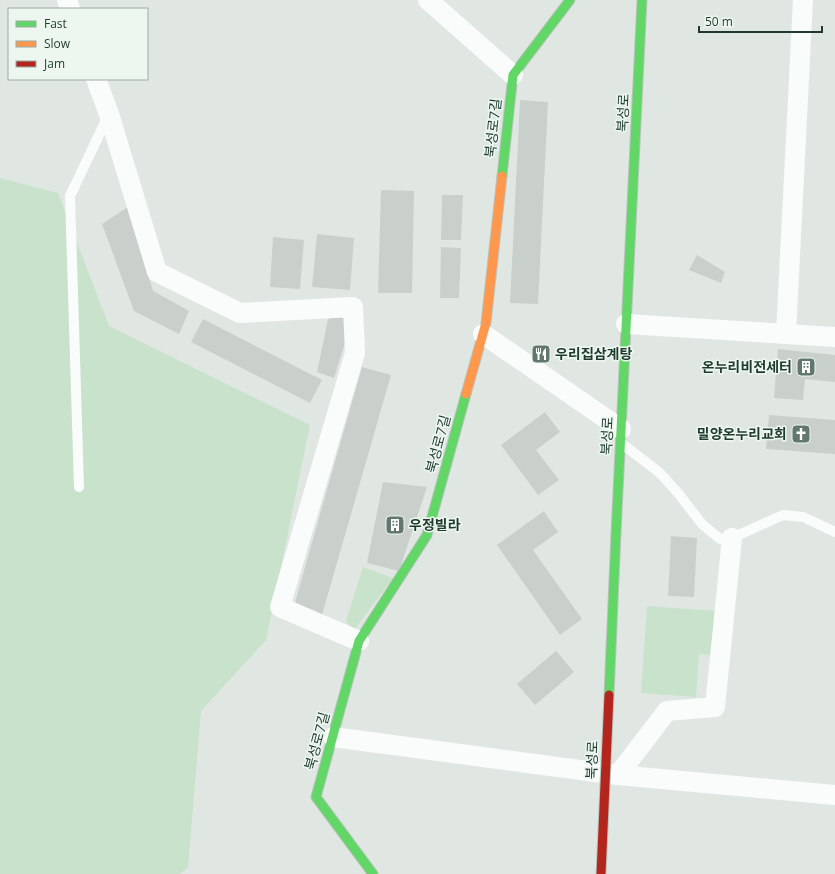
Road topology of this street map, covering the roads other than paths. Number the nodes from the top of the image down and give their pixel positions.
1 (428, 0) edge
2 (570, 0) edge
3 (642, 0) edge
4 (803, 0) edge
5 (513, 75) junction
6 (96, 80) edge
7 (109, 114) junction
8 (626, 324) junction
9 (483, 334) junction
10 (786, 334) junction
11 (835, 337) edge
12 (621, 436) junction
13 (79, 487) dead end
14 (835, 532) edge
15 (732, 538) junction
16 (359, 641) junction
17 (333, 736) junction
18 (618, 775) junction
19 (835, 795) edge
20 (374, 874) edge
21 (601, 874) edge

1 - 5 street
2 - 5 street
3 - 8 street, 북성로
4 - 10 street
5 - 9 street, 북성로7길
6 - 7 street
7 - 13 lane
7 - 16 street
8 - 10 street
8 - 12 street, 북성로
9 - 12 street
9 - 16 street, 북성로7길
10 - 11 street
12 - 15 lane
12 - 21 street, 북성로, bridge
14 - 15 lane
15 - 18 street
16 - 17 street, 북성로7길
17 - 18 street
17 - 20 street, 북성로7길
18 - 19 street

